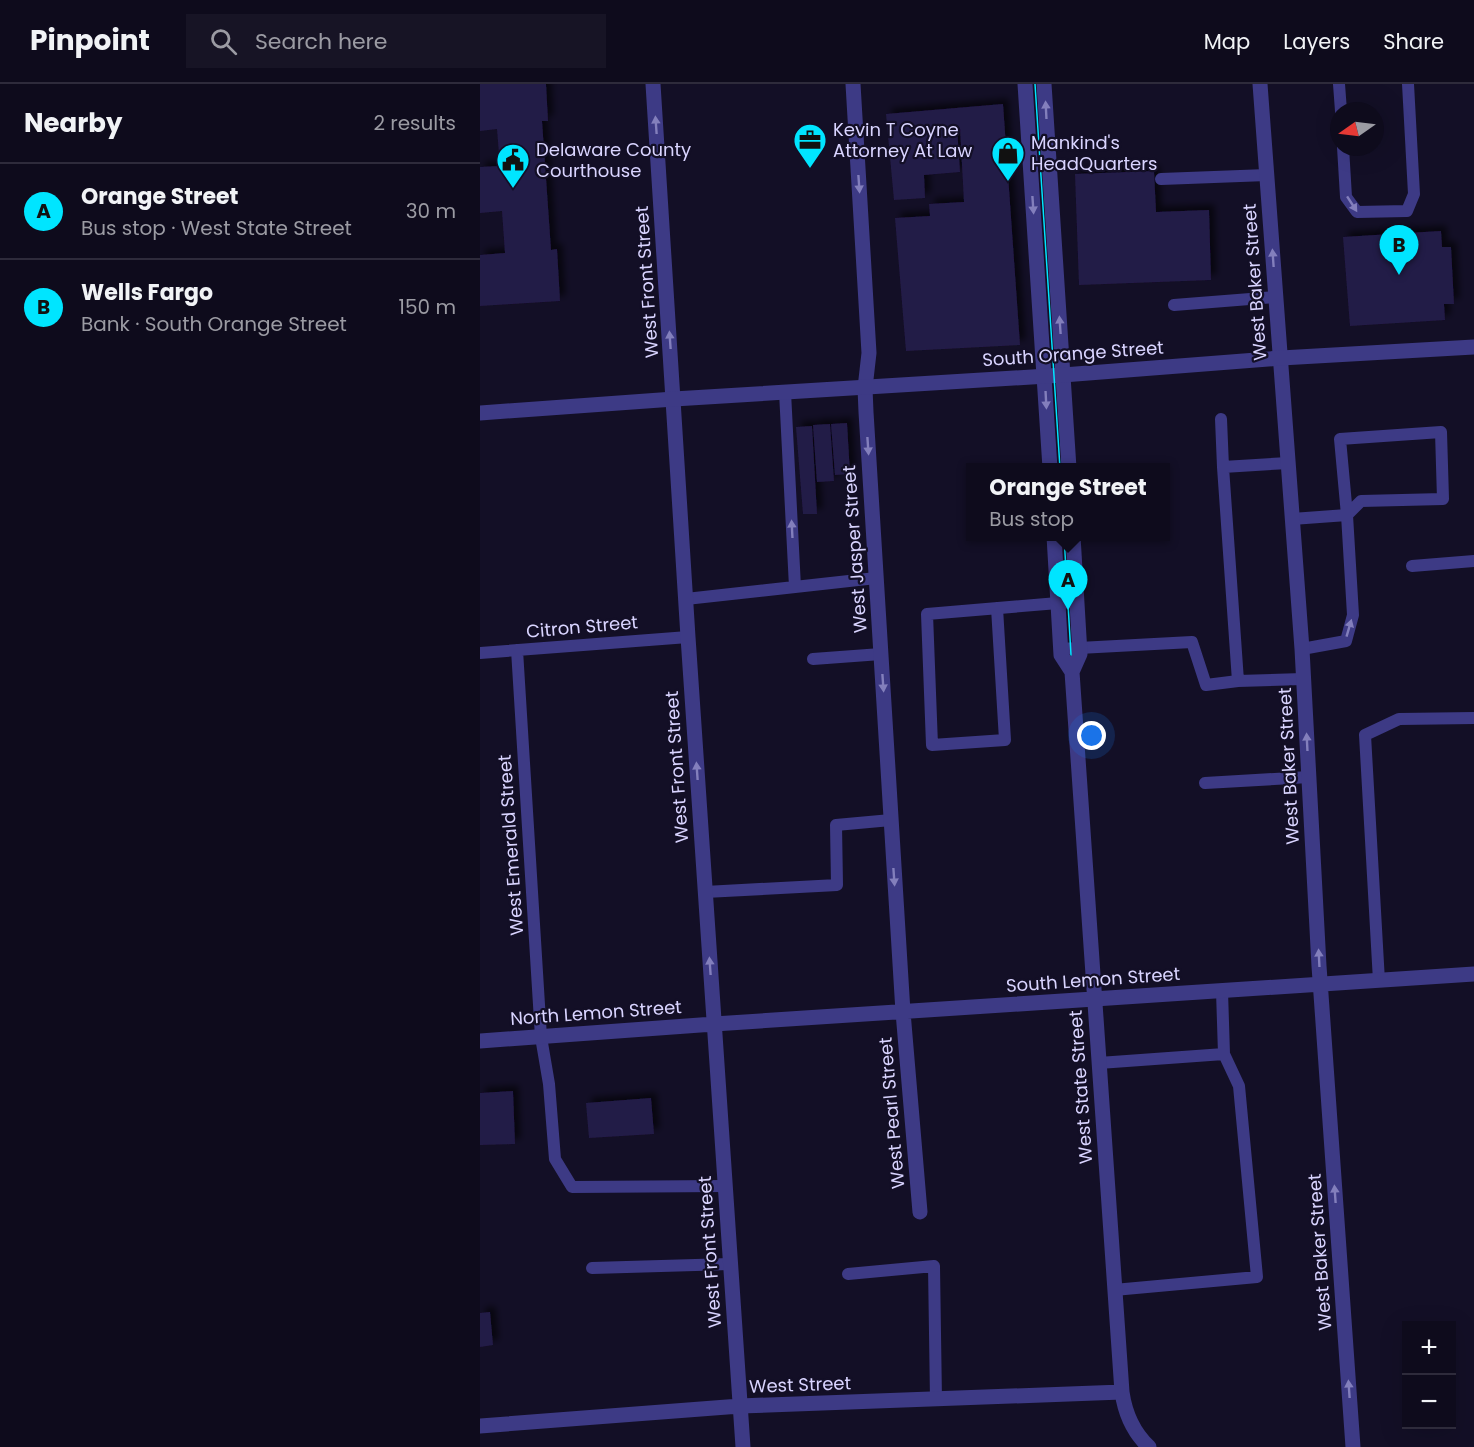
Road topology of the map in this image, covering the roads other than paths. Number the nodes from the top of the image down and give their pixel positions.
1 (653, 84) edge
2 (853, 84) edge
3 (1025, 84) edge
4 (1044, 84) edge
5 (1260, 84) edge
6 (1339, 84) edge
7 (1408, 84) edge
8 (1340, 102) edge
9 (1344, 156) edge
10 (1267, 175) junction
11 (1161, 179) dead end
12 (1276, 297) junction
13 (1174, 305) dead end
14 (1474, 347) edge
15 (1281, 358) junction
16 (1063, 375) junction
17 (1044, 377) junction
18 (865, 388) junction
19 (785, 392) junction
20 (674, 399) junction
21 (480, 413) edge
22 (1221, 419) dead end
23 (1050, 463) edge
24 (1069, 463) edge
25 (1288, 463) junction
26 (1223, 466) junction
27 (1347, 515) junction
28 (1292, 519) junction
29 (1054, 541) edge
30 (1073, 541) edge
31 (1474, 561) edge
32 (1412, 566) dead end
33 (876, 578) junction
34 (795, 587) junction
35 (686, 599) junction
36 (1077, 602) junction
37 (1058, 603) junction
38 (997, 608) junction
39 (688, 637) junction
40 (1301, 645) junction
41 (1079, 648) junction
42 (1060, 649) junction
43 (517, 650) junction
44 (480, 653) edge
45 (881, 654) junction
46 (813, 659) dead end
47 (1072, 672) junction
48 (1303, 679) junction
49 (1238, 681) junction
50 (1474, 718) edge
51 (1309, 777) junction
52 (1205, 783) dead end
53 (891, 820) junction
54 (705, 892) junction
55 (1474, 974) edge
56 (1379, 981) junction
57 (1321, 984) junction
58 (1222, 991) junction
59 (1095, 999) junction
60 (903, 1012) junction
61 (714, 1024) junction
62 (541, 1037) junction
63 (480, 1041) edge
64 (1224, 1054) junction
65 (1099, 1063) junction
66 (725, 1186) junction
67 (920, 1212) dead end
68 (730, 1264) junction
69 (592, 1268) dead end
70 (848, 1274) dead end
71 (1114, 1290) junction
72 (1122, 1392) junction
73 (936, 1400) junction
74 (740, 1406) junction
75 (480, 1426) edge
76 (743, 1447) edge
77 (1149, 1447) edge
78 (1353, 1447) edge

20 -> 1 street, West Front Street
2 -> 18 street, West Jasper Street
3 -> 17 street
16 -> 4 street
5 - 10 street, West Baker Street
6 - 8 lane
9 -> 7 lane
10 - 11 lane
12 -> 10 street, West Baker Street
12 - 13 lane
12 - 15 street, West Baker Street
14 - 15 street, South Orange Street
15 - 16 street, South Orange Street
15 - 25 street, West Baker Street
16 - 17 street, South Orange Street
16 - 24 street
17 - 18 street, South Orange Street
17 -> 23 street
18 - 19 street, South Orange Street
18 -> 33 street, West Jasper Street
19 - 20 street, South Orange Street
34 -> 19 lane
20 - 21 street, South Orange Street
20 - 35 street, West Front Street
22 - 26 lane
25 - 26 lane
25 - 28 street, West Baker Street
26 - 49 lane
27 - 27 lane
27 - 28 lane
40 -> 27 lane
28 - 40 street, West Baker Street
29 - 37 street, West State Street
30 - 36 street, West State Street
31 - 32 lane
33 - 34 lane
33 - 45 street, West Jasper Street
34 - 35 lane
35 - 39 street, West Front Street
36 - 37 lane
36 - 41 street, West State Street
37 - 38 lane
37 - 42 street, West State Street
38 - 38 lane
39 - 43 lane, Citron Street
54 -> 39 street, West Front Street
40 - 48 street, West Baker Street
41 - 42 lane
41 - 47 street, West State Street
41 - 49 lane
42 - 47 street, West State Street
43 - 44 lane, Citron Street
43 - 62 lane, West Emerald Street
45 - 46 lane
45 -> 53 street, West Jasper Street
47 - 59 street, West State Street
48 - 49 lane
51 -> 48 street, West Baker Street
50 - 56 lane
51 - 52 lane
57 -> 51 street, West Baker Street
53 - 54 lane
53 -> 60 street, West Jasper Street
61 -> 54 street, West Front Street
55 - 56 street, South Lemon Street
56 - 57 street, South Lemon Street
57 - 58 street, South Lemon Street
78 -> 57 street, West Baker Street
58 - 59 street, South Lemon Street
58 - 64 lane
59 - 60 street, South Lemon Street
59 - 65 street, West State Street
60 - 61 street, South Lemon Street
60 - 67 street, West Pearl Street
61 - 62 street, North Lemon Street
61 - 66 street, West Front Street
62 - 63 street, North Lemon Street
62 - 66 lane, West Emerald Street
64 - 65 lane
64 - 71 lane
65 - 71 street, West State Street
66 - 68 street, West Front Street
68 - 69 lane
68 - 74 street, West Front Street
70 - 73 lane
71 - 72 street, West State Street
72 - 73 street, West Street
72 - 77 street, West State Street
73 - 74 street, West Street
74 - 75 street, West Street
74 - 76 street, West Front Street

